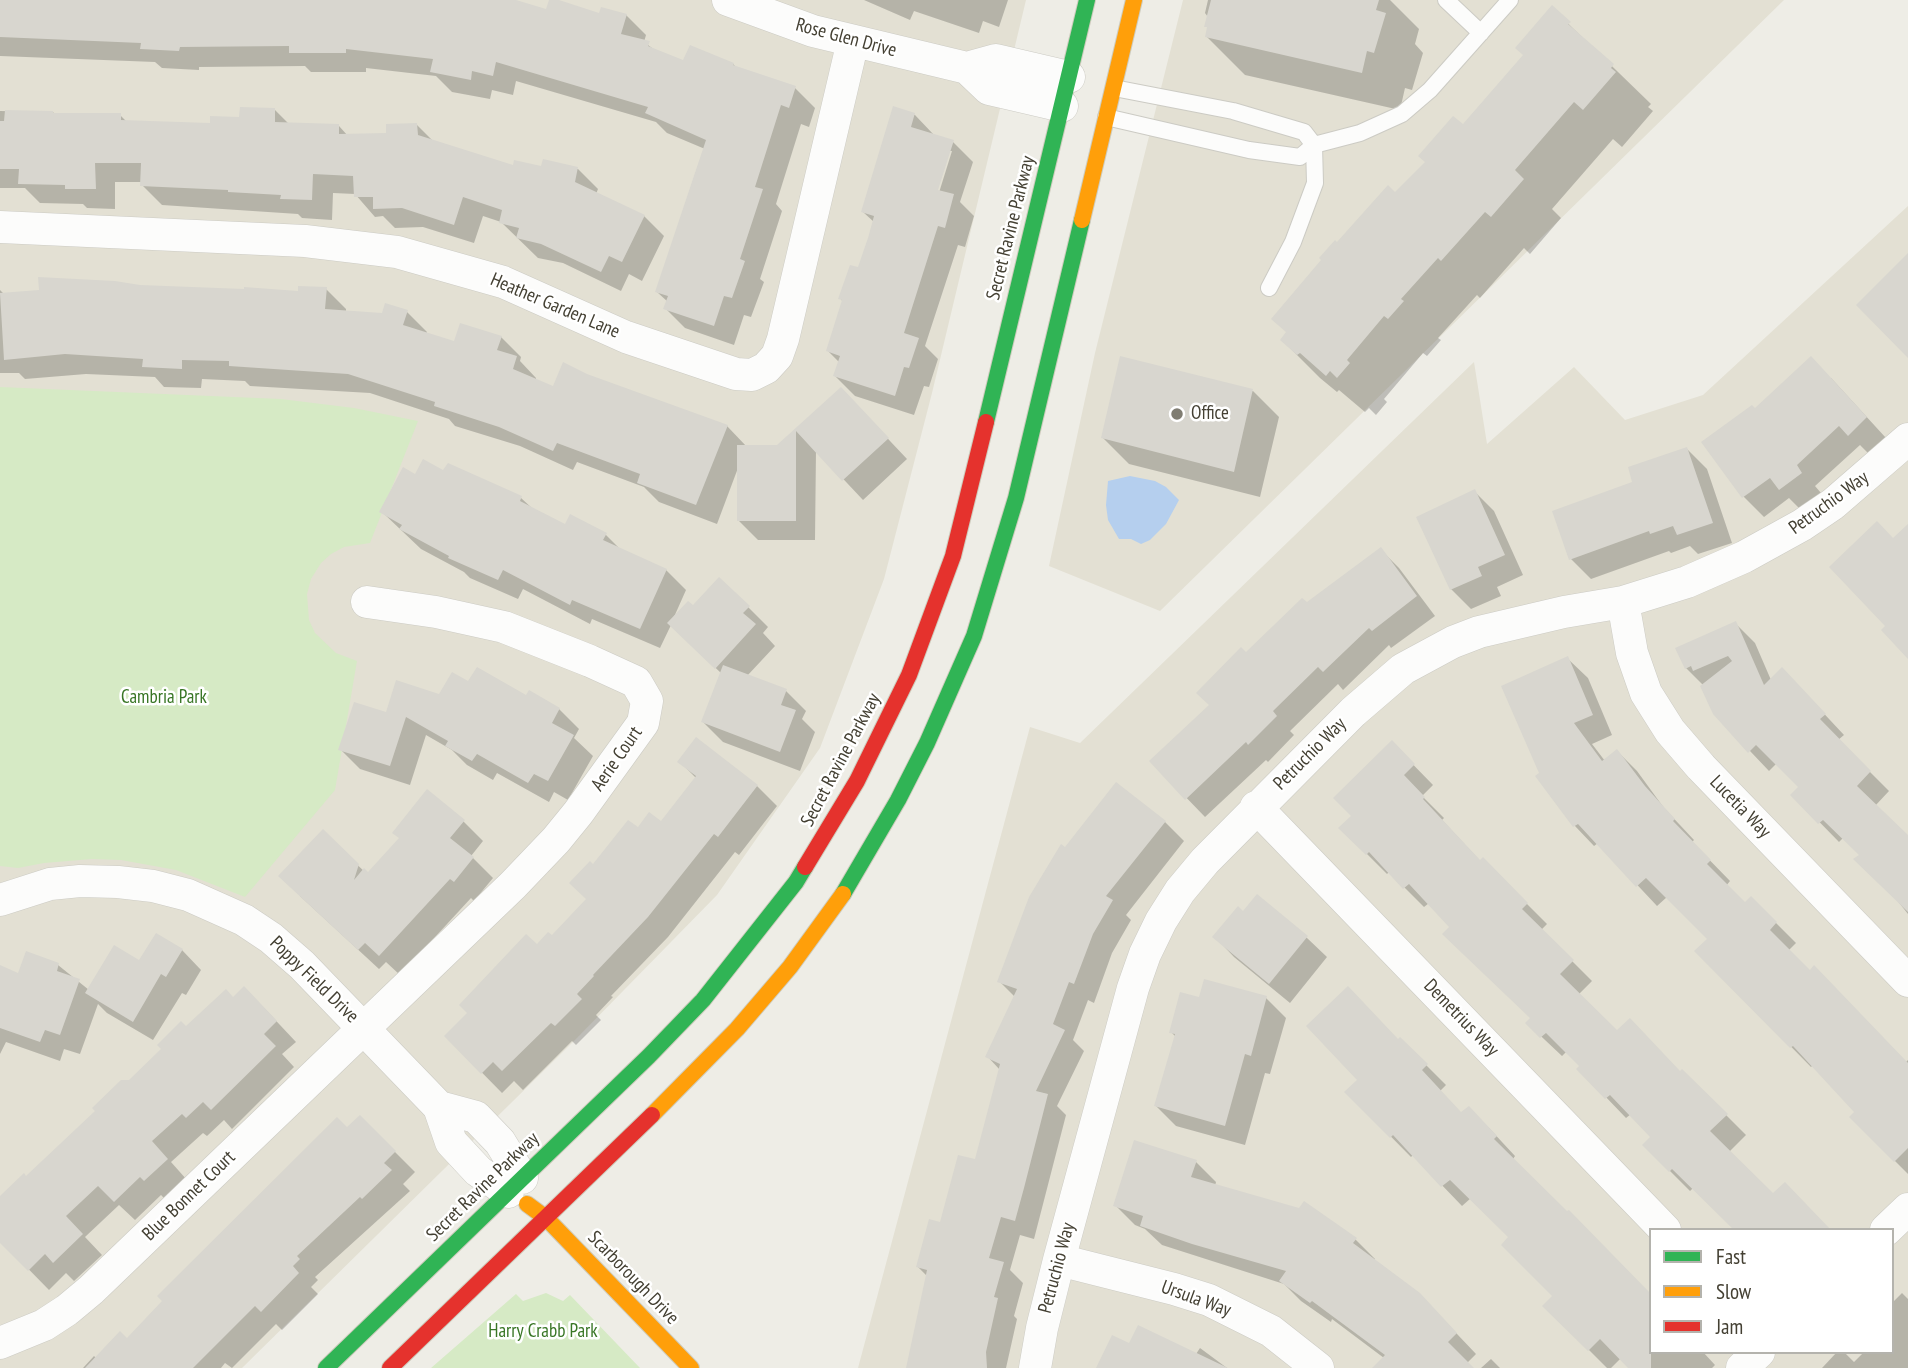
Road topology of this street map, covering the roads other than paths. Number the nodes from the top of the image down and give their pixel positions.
1 (728, 0) edge
2 (1087, 0) edge
3 (1134, 0) edge
4 (1446, 0) edge
5 (1510, 0) edge
6 (1481, 33) junction
7 (853, 41) junction
8 (1108, 86) junction
9 (1071, 93) junction
10 (1101, 115) junction
11 (1314, 145) junction
12 (0, 227) edge
13 (1269, 288) dead end
14 (1904, 452) edge
15 (367, 602) dead end
16 (1623, 602) junction
17 (1256, 807) junction
18 (0, 900) edge
19 (1908, 981) edge
20 (363, 1028) junction
21 (515, 1185) junction
22 (1908, 1209) edge
23 (546, 1218) junction
24 (1663, 1228) edge
25 (1888, 1228) edge
26 (1059, 1260) junction
27 (0, 1343) edge
28 (1757, 1354) edge
29 (326, 1368) edge
30 (390, 1368) edge
31 (691, 1368) edge
32 (1035, 1368) edge
33 (1318, 1368) edge
34 (1742, 1368) edge

1 - 7 street, Rose Glen Drive
2 - 9 main road, Secret Ravine Parkway
3 - 8 main road
4 - 6 lane
5 - 6 lane
6 - 11 lane
7 - 9 street, Rose Glen Drive
7 - 12 street, Heather Garden Lane
8 - 10 main road
8 - 11 lane
9 - 21 main road, Secret Ravine Parkway
10 - 11 lane
10 - 23 main road
11 - 13 lane
14 - 16 street, Petruchio Way
15 - 20 street, Aerie Court
16 - 17 street, Petruchio Way
16 - 19 street, Lucetia Way
17 - 24 street, Demetrius Way
17 - 26 street, Petruchio Way
18 - 20 street, Poppy Field Drive
20 - 21 street, Poppy Field Drive
20 - 27 street, Blue Bonnet Court
21 - 23 main road, Scarborough Drive
21 - 29 main road, Secret Ravine Parkway
22 - 25 street
23 - 30 main road
23 - 31 main road, Scarborough Drive
26 - 32 street, Petruchio Way
26 - 33 street, Ursula Way
28 - 34 street

